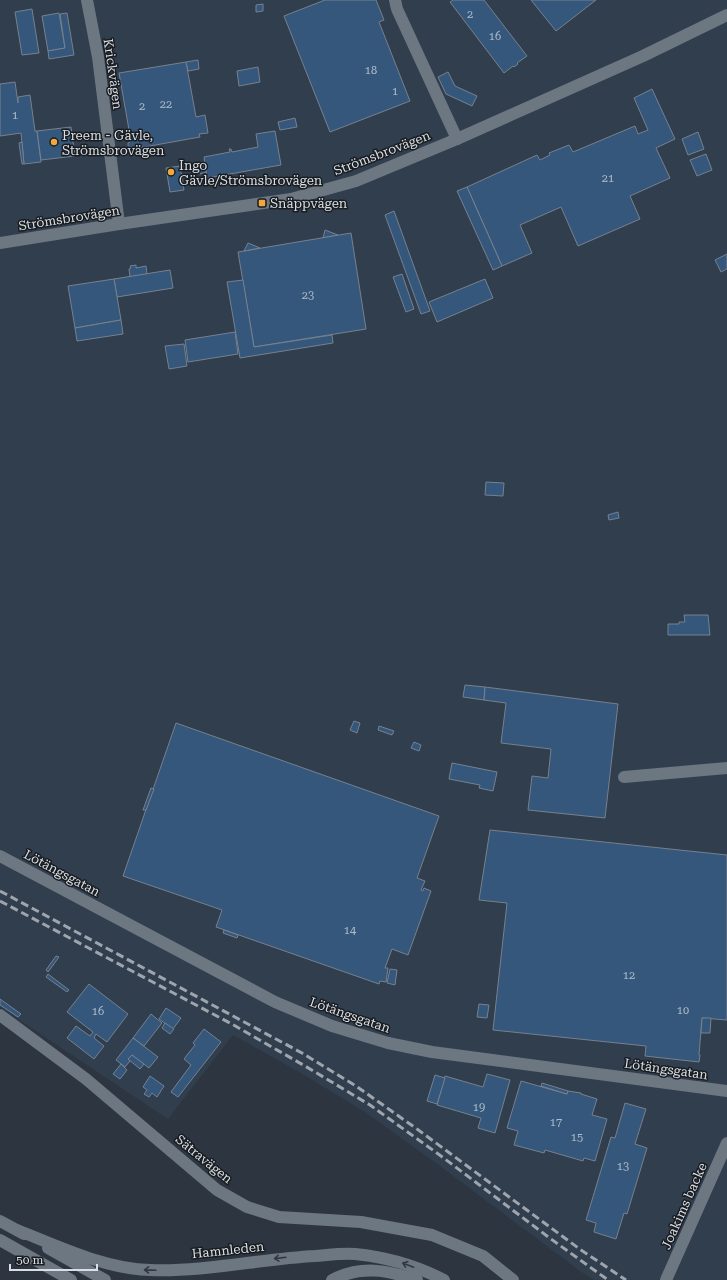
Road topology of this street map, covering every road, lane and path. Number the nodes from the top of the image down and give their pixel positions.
1 (87, 0) edge
2 (395, 0) edge
3 (727, 15) edge
4 (457, 139) junction
5 (119, 224) junction
6 (0, 243) edge
7 (727, 768) edge
8 (624, 777) dead end
9 (0, 856) edge
10 (0, 1015) edge
11 (727, 1091) edge
12 (727, 1144) edge
13 (0, 1221) edge
14 (17, 1230) junction
15 (0, 1240) edge
16 (668, 1277) edge
17 (71, 1280) edge
18 (105, 1280) edge
19 (332, 1280) edge
20 (417, 1280) edge
21 (444, 1280) edge
22 (513, 1280) edge

1 - 5 street, Krickvägen
2 - 4 street
3 - 4 street, Strömsbrovägen
4 - 5 street, Strömsbrovägen
5 - 6 street, Strömsbrovägen
7 - 8 street
9 - 11 street, Lötängsgatan
10 - 22 street, Sätravägen
12 - 16 street, Joakims backe
13 - 14 street, Hamnleden
14 - 18 street, Hamnleden
21 -> 14 street, Hamnleden
15 - 17 street
19 - 20 street

